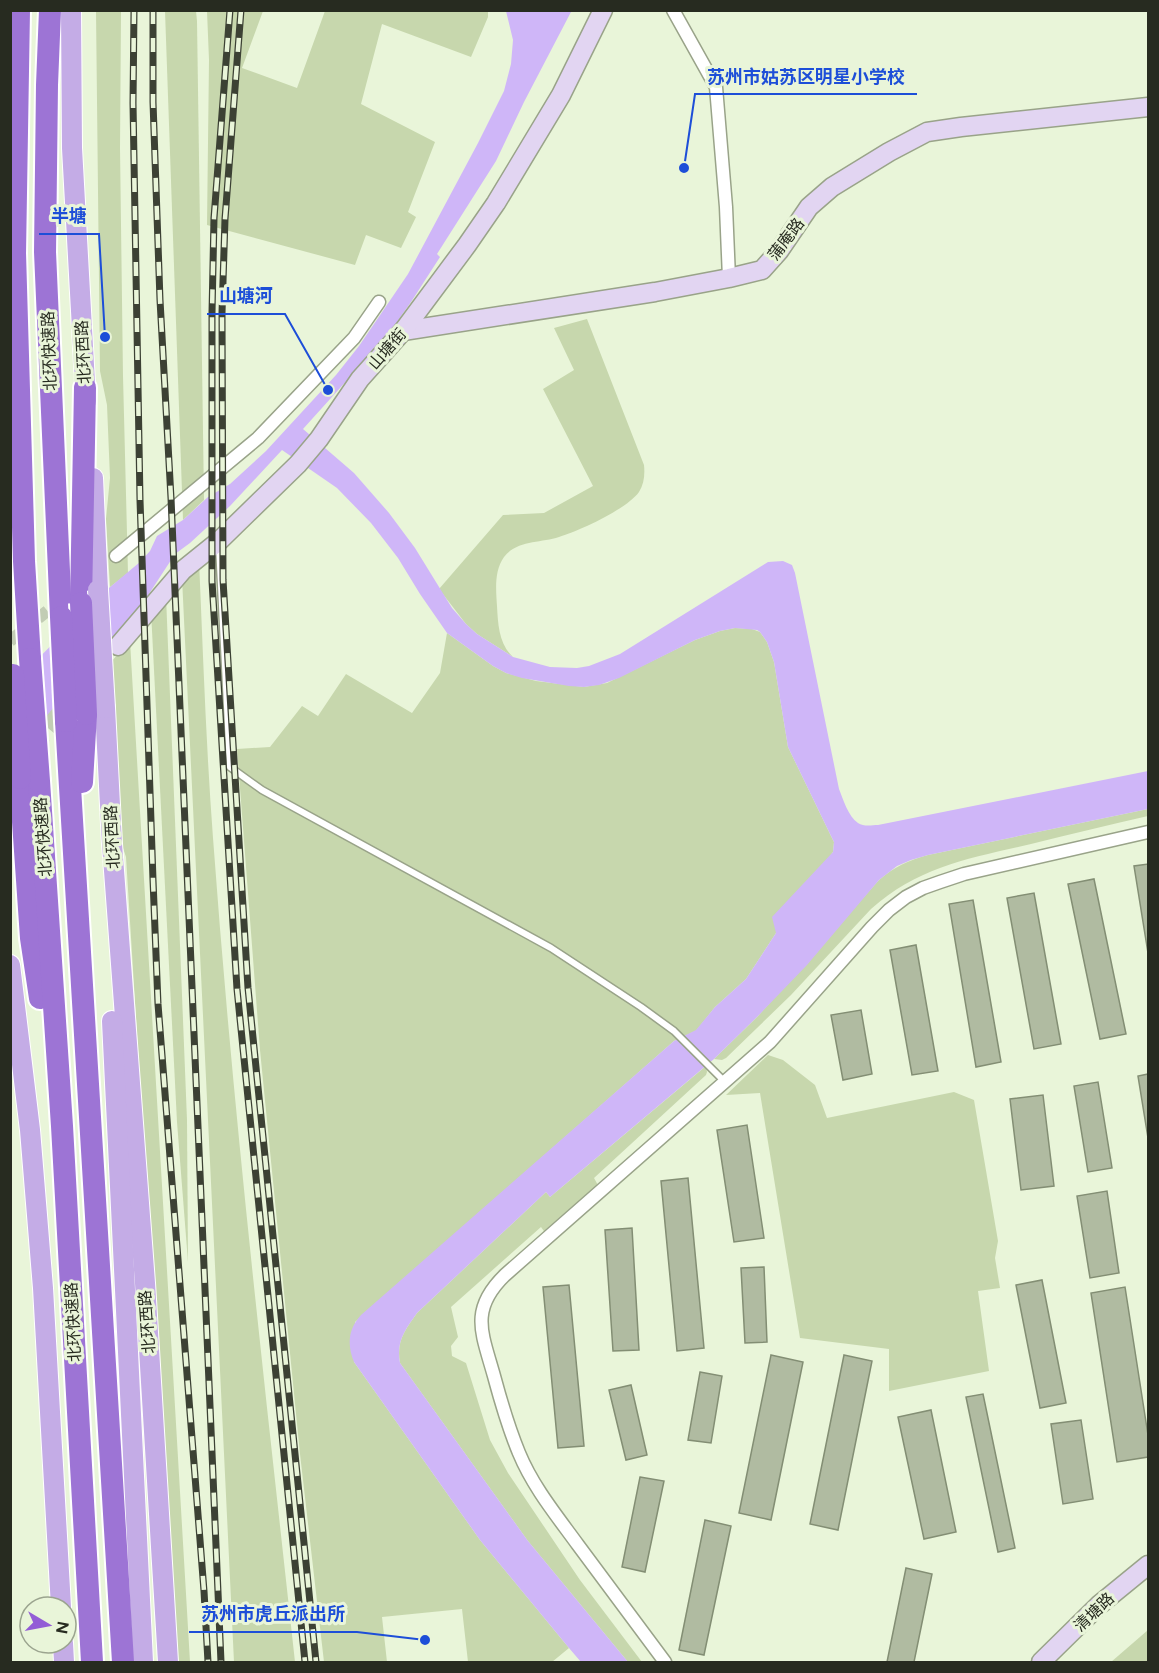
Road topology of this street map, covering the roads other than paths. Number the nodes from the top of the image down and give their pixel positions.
1 (19, 10) edge
2 (50, 10) edge
3 (71, 10) edge
4 (603, 10) edge
5 (673, 10) edge
6 (1149, 107) edge
7 (729, 278) junction
8 (379, 302) dead end
9 (403, 331) junction
10 (85, 387) joint
11 (219, 541) junction
12 (116, 556) dead end
13 (118, 646) dead end
14 (18, 665) edge
15 (86, 714) junction
16 (1149, 832) edge
17 (112, 844) junction
18 (10, 965) edge
19 (725, 1082) junction
20 (1149, 1565) edge
21 (60, 1595) edge
22 (92, 1662) edge
23 (123, 1662) edge
24 (143, 1662) edge
25 (168, 1662) edge
26 (664, 1662) edge
27 (1041, 1662) edge

1 - 14 highway, 北环快速路
2 - 15 highway, 北环快速路, bridge
3 - 10 main road, 北环西路
4 - 9 street, 山塘街
5 - 7 street
6 - 7 street, 蒲庵路
7 - 9 street, 蒲庵路
8 - 12 street
9 - 11 street, 山塘街
10 - 15 highway, bridge
11 - 13 street, 山塘街
11 - 19 lane
14 - 22 highway, 北环快速路, bridge
15 - 17 main road, 北环西路
15 - 23 highway, 北环快速路
16 - 19 street
17 - 24 main road
17 - 25 main road, 北环西路
18 - 21 main road
19 - 26 street
20 - 27 street, 清塘路

